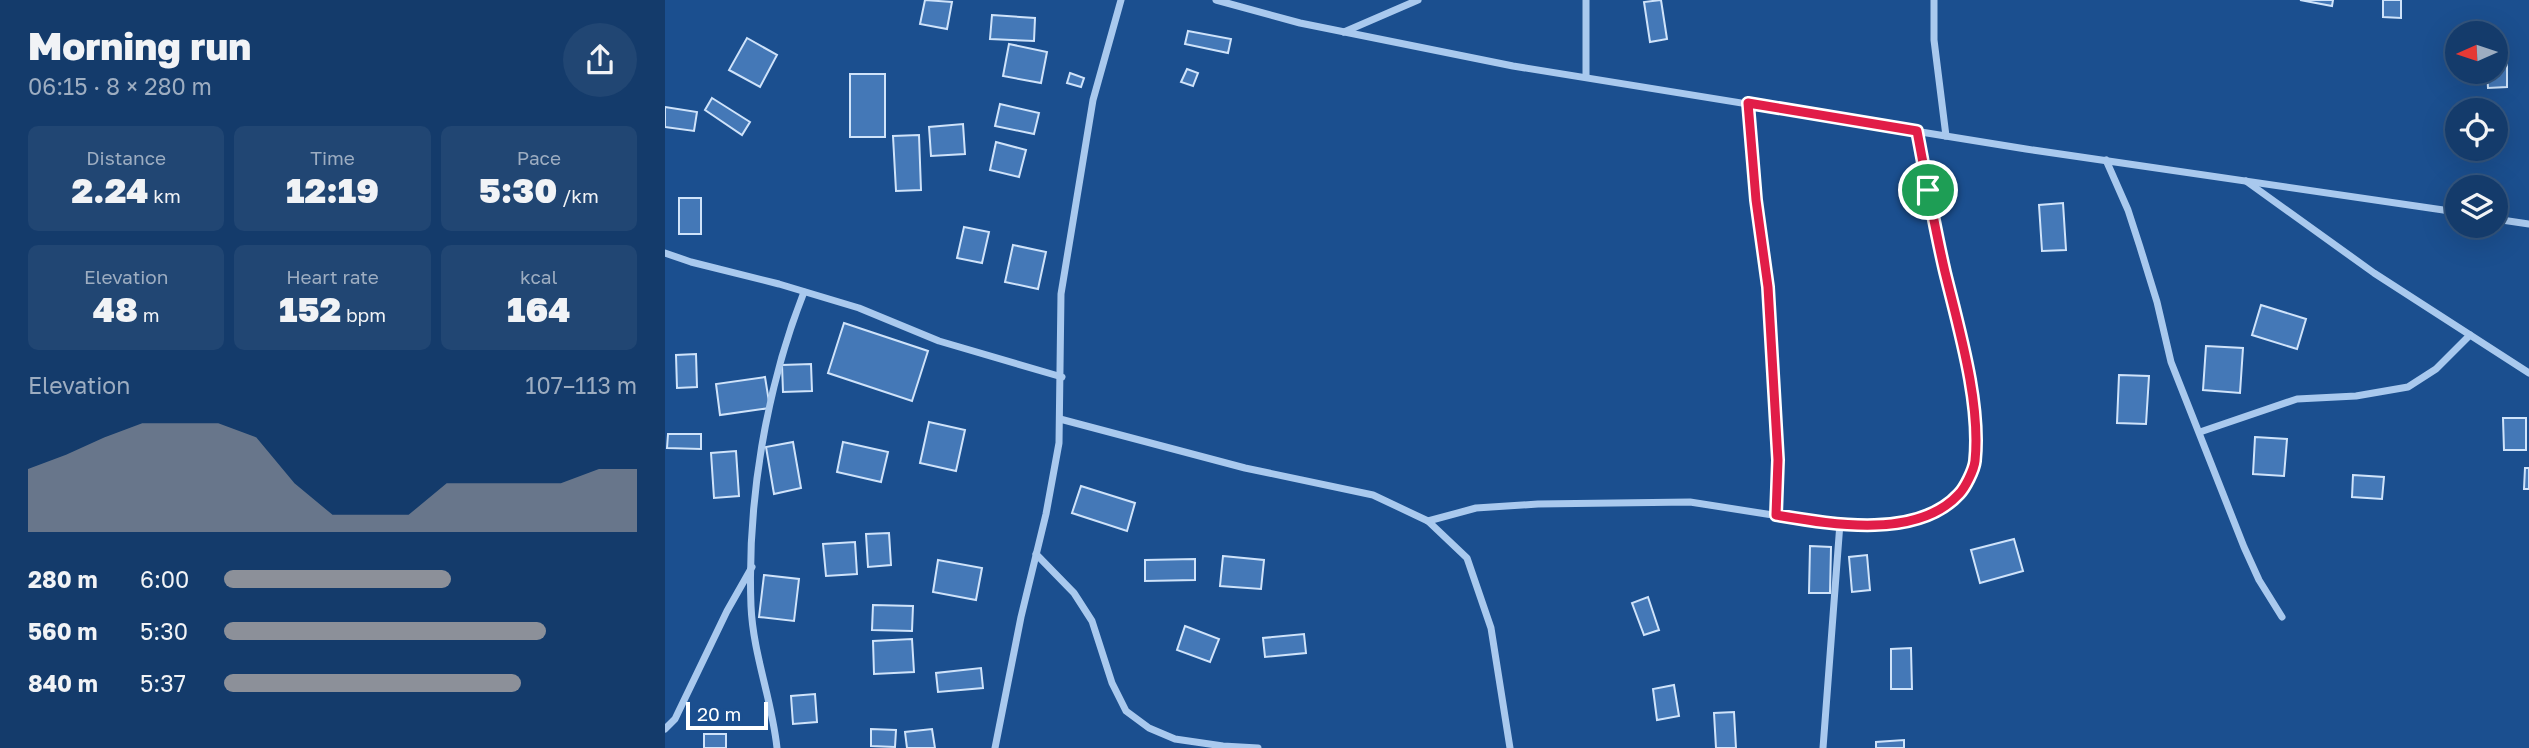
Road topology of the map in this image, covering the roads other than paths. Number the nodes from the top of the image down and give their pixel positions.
1 (1121, 0) edge
2 (1216, 0) edge
3 (1419, 0) edge
4 (1586, 0) edge
5 (1934, 0) edge
6 (1343, 32) junction
7 (1586, 77) junction
8 (1748, 103) junction
9 (1917, 131) junction
10 (1946, 135) junction
11 (2106, 160) junction
12 (2245, 180) junction
13 (2445, 210) edge
14 (2508, 221) edge
15 (2529, 224) edge
16 (665, 253) edge
17 (804, 292) junction
18 (2470, 335) junction
19 (2529, 373) edge
20 (1062, 377) junction
21 (1060, 419) junction
22 (2200, 432) junction
23 (1776, 515) junction
24 (1428, 521) junction
25 (1840, 523) junction
26 (1036, 554) junction
27 (753, 565) junction
28 (2282, 617) dead end
29 (665, 729) edge
30 (777, 748) edge
31 (995, 748) edge
32 (1258, 748) edge
33 (1510, 748) edge
34 (1823, 748) edge

1 - 20 street
2 - 6 street
3 - 6 street
4 - 7 street
5 - 10 street
6 - 7 street
7 - 8 street
8 - 9 street
8 - 23 street
9 - 10 street
9 - 25 street
10 - 11 street
11 - 12 street
11 - 22 street
12 - 13 street
12 - 18 street
14 - 15 street
16 - 17 street
17 - 20 street
17 - 27 street
18 - 19 street
18 - 22 street
20 - 21 street
21 - 24 street
21 - 26 street
22 - 28 street
23 - 24 street
23 - 25 street
24 - 33 street
25 - 34 street
26 - 31 street
26 - 32 street
27 - 29 street
27 - 30 street

